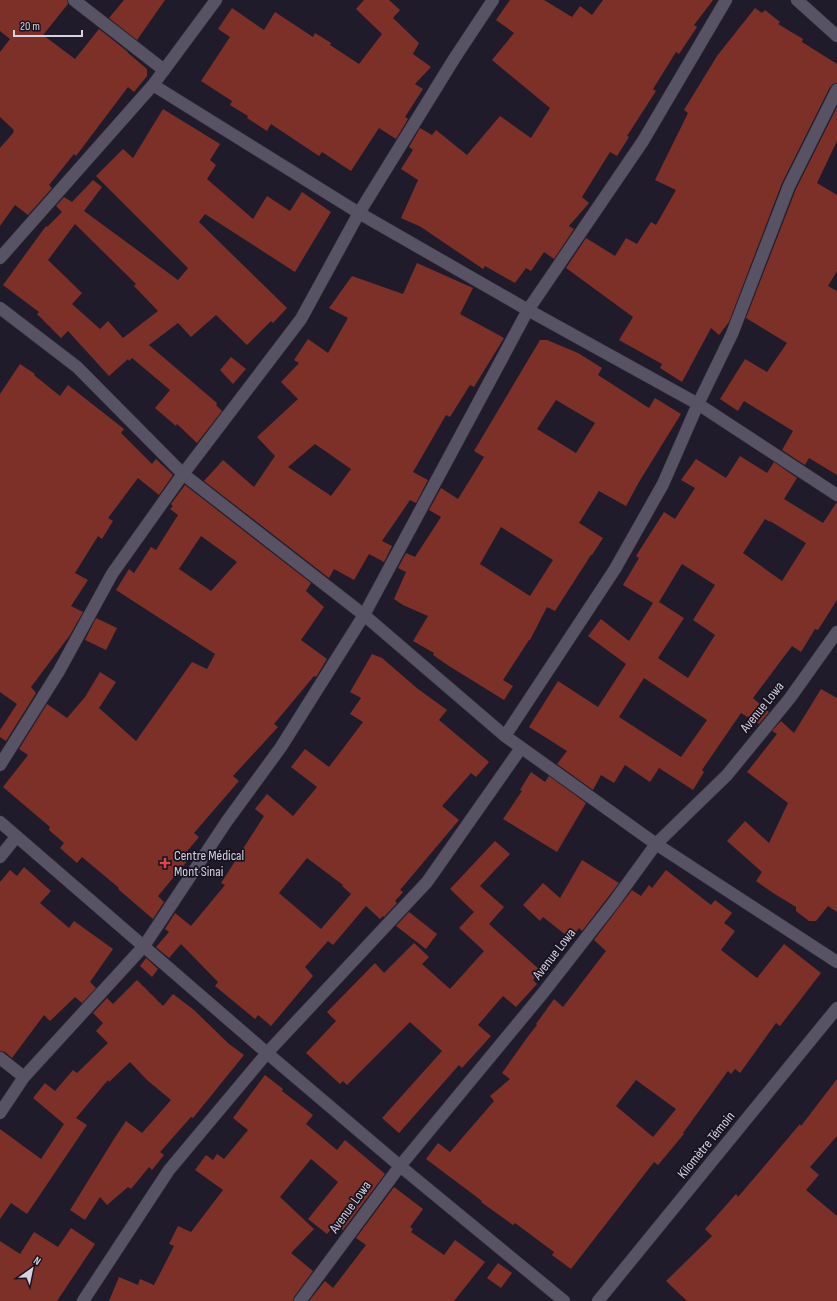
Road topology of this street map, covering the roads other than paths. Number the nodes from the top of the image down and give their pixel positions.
1 (74, 0) edge
2 (216, 0) edge
3 (493, 0) edge
4 (726, 0) edge
5 (797, 0) edge
6 (837, 36) edge
7 (164, 70) junction
8 (153, 85) junction
9 (837, 90) edge
10 (360, 213) junction
11 (0, 258) edge
12 (0, 308) edge
13 (528, 310) junction
14 (698, 404) junction
15 (182, 474) junction
16 (837, 494) edge
17 (364, 615) junction
18 (837, 632) edge
19 (505, 736) junction
20 (521, 748) junction
21 (0, 765) edge
22 (0, 822) edge
23 (16, 836) junction
24 (656, 844) junction
25 (0, 857) edge
26 (144, 946) junction
27 (837, 962) edge
28 (837, 1008) edge
29 (267, 1053) junction
30 (0, 1058) edge
31 (24, 1077) junction
32 (0, 1113) edge
33 (400, 1166) junction
34 (84, 1301) edge
35 (300, 1301) edge
36 (564, 1301) edge
37 (598, 1301) edge

1 - 7 street
2 - 7 street
3 - 10 street
4 - 13 street
5 - 6 street
7 - 8 street
8 - 10 street
8 - 11 street
9 - 14 street
10 - 13 street
10 - 15 street
12 - 15 street
13 - 14 street
13 - 17 street
14 - 16 street
14 - 19 street
15 - 17 street
15 - 21 street
17 - 19 street
17 - 26 street
18 - 24 street, Avenue Lowa
19 - 20 street
20 - 24 street
20 - 29 street
22 - 23 street
23 - 25 street
23 - 26 street
24 - 27 street
24 - 33 street, Avenue Lowa
26 - 29 street
26 - 31 street
28 - 37 street, Kilomètre Témoin
29 - 33 street
29 - 34 street
30 - 31 street
31 - 32 street
33 - 35 street, Avenue Lowa
33 - 36 street

